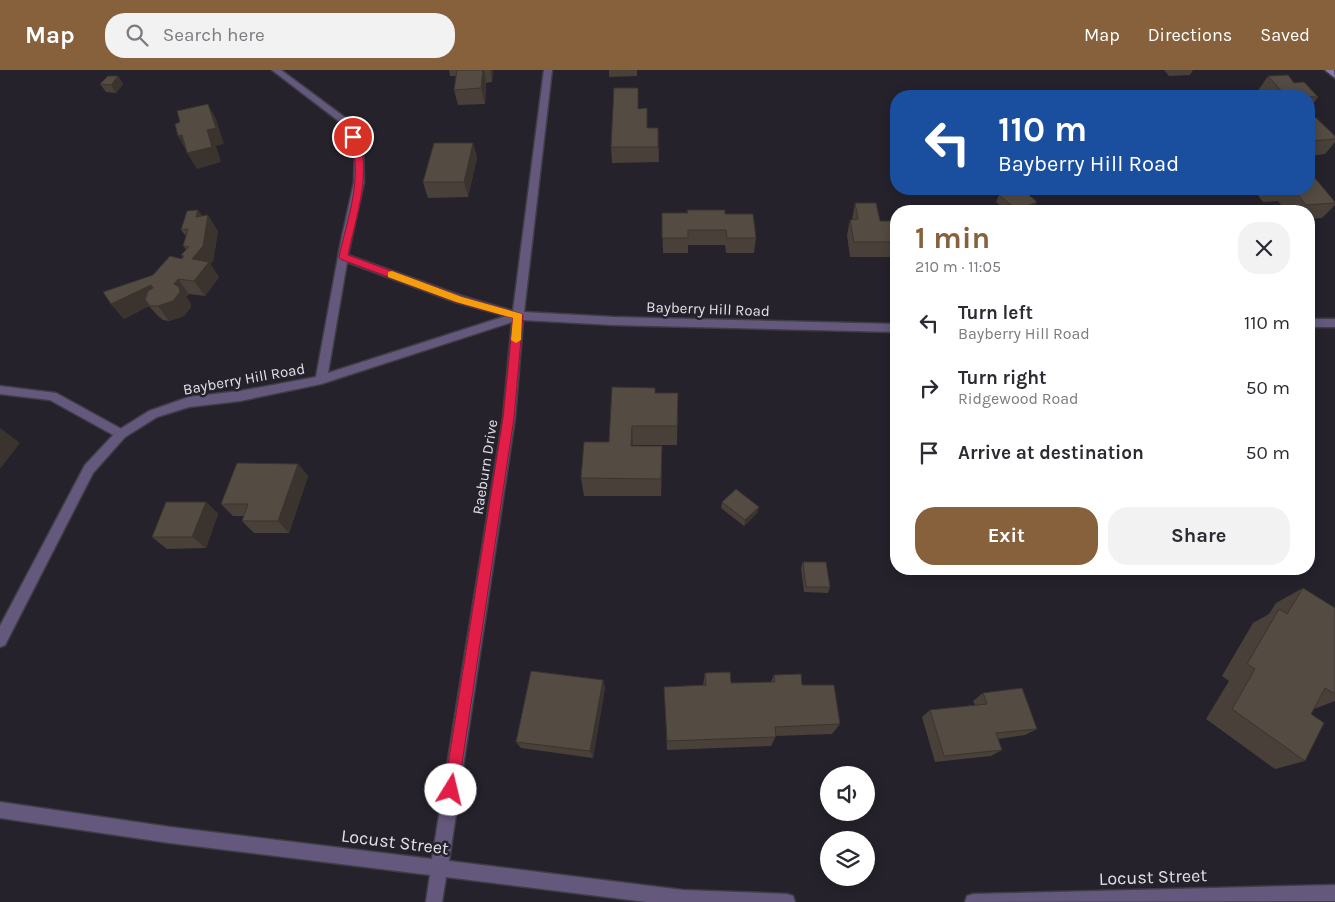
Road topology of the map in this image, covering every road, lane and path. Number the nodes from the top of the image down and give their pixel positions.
1 (276, 70) edge
2 (548, 70) edge
3 (1328, 70) edge
4 (1335, 76) edge
5 (343, 257) junction
6 (518, 316) junction
7 (1315, 323) edge
8 (1335, 323) edge
9 (890, 328) edge
10 (321, 380) junction
11 (0, 390) edge
12 (121, 434) junction
13 (0, 640) edge
14 (0, 810) edge
15 (439, 868) junction
16 (1335, 893) edge
17 (434, 902) edge
18 (787, 902) edge
19 (973, 902) edge

1 - 5 street
2 - 6 street, Raeburn Drive
3 - 4 main road
5 - 6 street, Bayberry Hill Road
5 - 10 street
6 - 9 street, Bayberry Hill Road
6 - 10 street, Bayberry Hill Road
6 - 15 street, Raeburn Drive
7 - 8 street
10 - 12 street, Bayberry Hill Road
11 - 12 street
12 - 13 street, Bayberry Hill Road
14 - 15 street, Locust Street
15 - 17 street, Raeburn Drive
15 - 18 street, Locust Street
16 - 19 street, Locust Street

